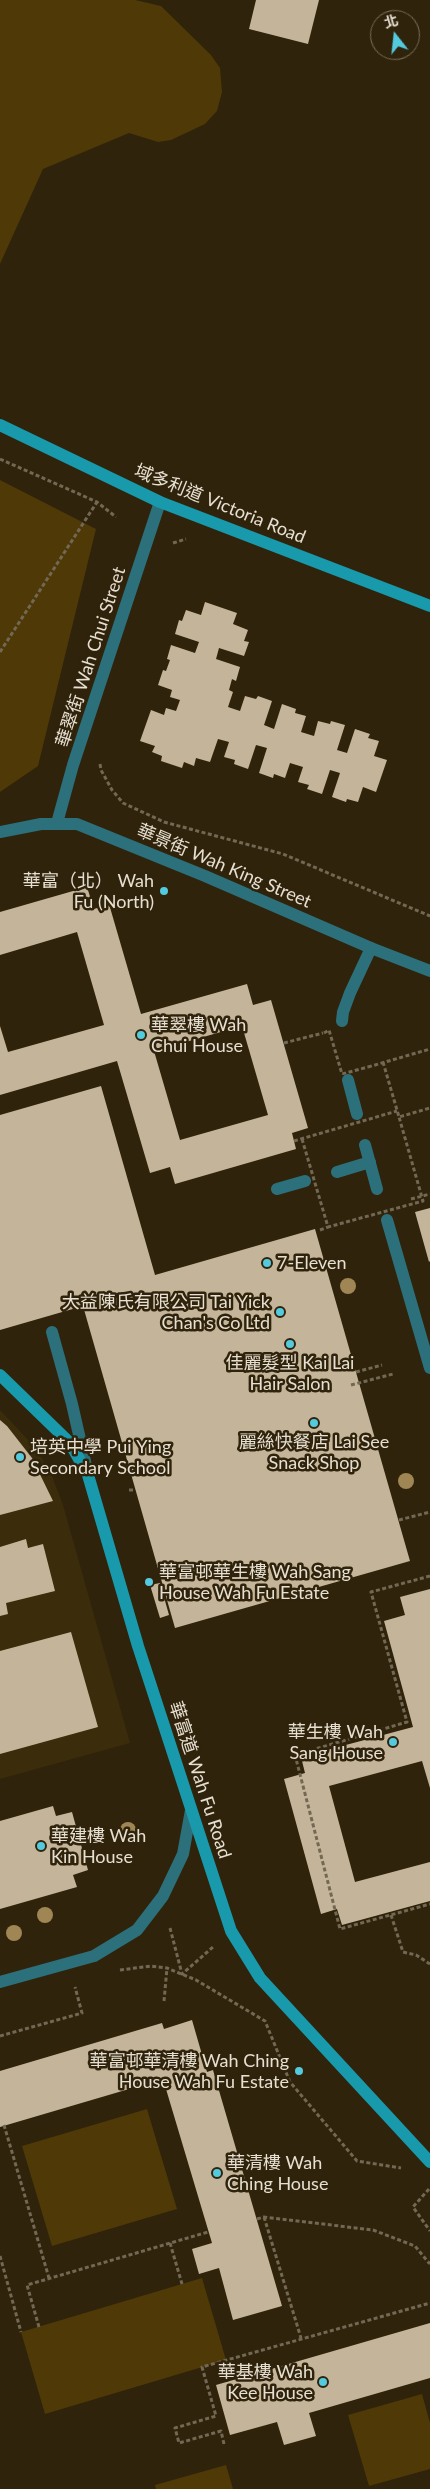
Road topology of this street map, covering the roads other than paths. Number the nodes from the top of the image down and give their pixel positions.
1 (0, 426) edge
2 (160, 502) junction
3 (430, 606) edge
4 (58, 823) junction
5 (0, 832) edge
6 (371, 948) junction
7 (430, 970) edge
8 (342, 1021) dead end
9 (348, 1080) dead end
10 (357, 1114) dead end
11 (365, 1145) dead end
12 (370, 1162) junction
13 (337, 1172) dead end
14 (305, 1181) dead end
15 (277, 1189) dead end
16 (378, 1189) dead end
17 (387, 1220) dead end
18 (52, 1332) dead end
19 (430, 1368) edge
20 (0, 1375) edge
21 (88, 1475) junction
22 (191, 1810) junction
23 (0, 1982) edge
24 (430, 2162) edge

1 - 2 street, 域多利道 Victoria Road
2 - 3 street, 域多利道 Victoria Road
2 - 4 street, 華翠街 Wah Chui Street
4 - 5 street, 華景街 Wah King Street
4 - 6 street, 華景街 Wah King Street
6 - 7 street, 華景街 Wah King Street
6 - 8 street
9 - 10 street
11 - 12 street
12 - 13 street
12 - 16 street
14 - 15 street
17 - 19 street
18 - 21 street
20 - 21 street, 華富道 Wah Fu Road
21 - 22 street, 華富道 Wah Fu Road
22 - 23 street
22 - 24 street, 華富道 Wah Fu Road

